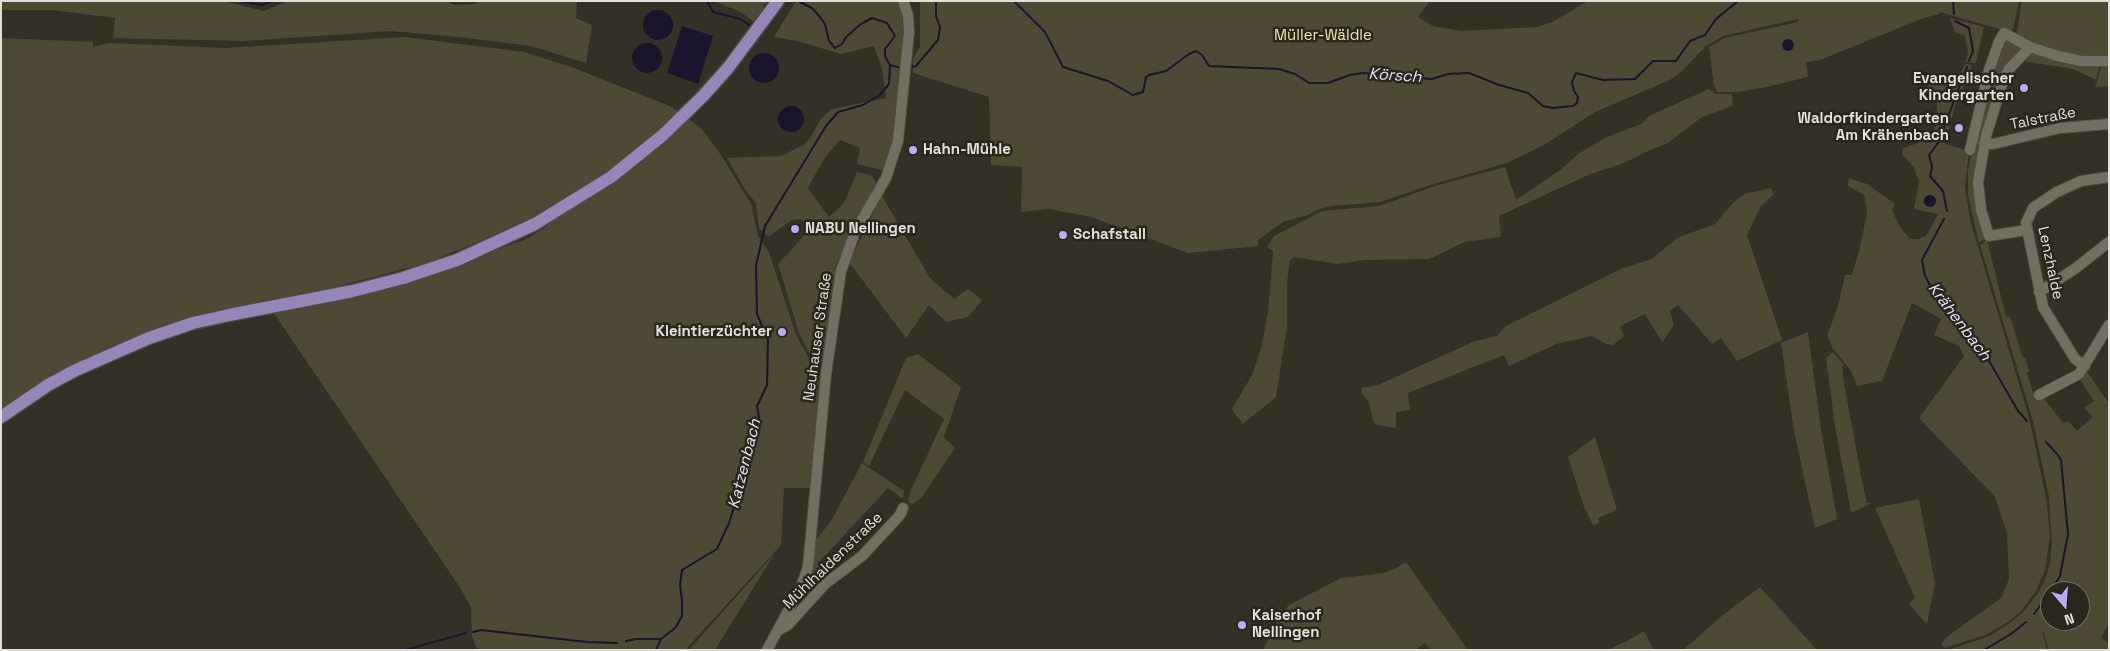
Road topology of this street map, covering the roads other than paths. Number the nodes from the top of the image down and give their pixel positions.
1 (778, 1) edge
2 (903, 1) edge
3 (2030, 47) junction
4 (2109, 61) edge
5 (2109, 124) edge
6 (1984, 144) junction
7 (1970, 150) dead end
8 (2109, 177) edge
9 (2027, 230) junction
10 (2109, 242) edge
11 (2040, 292) junction
12 (2109, 325) edge
13 (2085, 366) junction
14 (2040, 394) dead end
15 (1, 417) edge
16 (903, 508) dead end
17 (778, 630) junction
18 (767, 650) edge

1 - 15 main road
2 - 17 street, Neuhauser Straße
3 - 4 street
3 - 6 street
3 - 7 street
5 - 6 street, Talstraße
6 - 9 street
8 - 9 street, Lenzhalde
9 - 11 street, Lenzhalde
10 - 11 street
11 - 13 street, Lenzhalde
12 - 13 street
13 - 14 street
16 - 17 street, Mühlhaldenstraße
17 - 18 street, Neuhauser Straße

